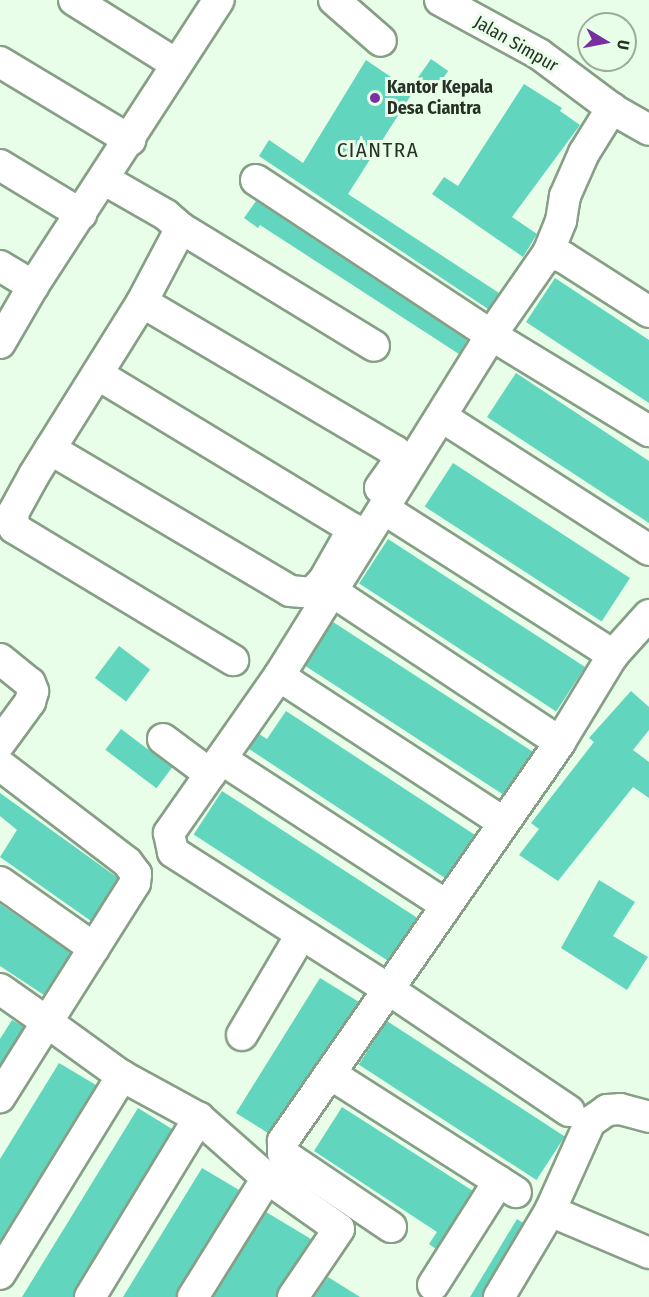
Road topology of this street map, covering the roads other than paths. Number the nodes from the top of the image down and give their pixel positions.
1 (74, 0) edge
2 (219, 0) edge
3 (333, 0) edge
4 (440, 0) edge
5 (381, 41) dead end
6 (0, 62) edge
7 (176, 64) junction
8 (612, 108) junction
9 (649, 130) edge
10 (130, 140) junction
11 (0, 165) edge
12 (105, 180) junction
13 (256, 180) dead end
14 (81, 214) junction
15 (181, 228) junction
16 (548, 253) junction
17 (0, 266) edge
18 (33, 286) junction
19 (142, 302) junction
20 (649, 312) edge
21 (491, 335) junction
22 (0, 343) edge
23 (374, 346) dead end
24 (97, 374) junction
25 (442, 417) junction
26 (649, 431) edge
27 (50, 450) junction
28 (384, 509) junction
29 (352, 529) junction
30 (649, 550) edge
31 (333, 592) junction
32 (649, 615) edge
33 (613, 655) junction
34 (0, 658) edge
35 (233, 660) dead end
36 (279, 676) junction
37 (163, 739) dead end
38 (560, 742) junction
39 (0, 743) edge
40 (0, 765) edge
41 (216, 766) junction
42 (503, 822) junction
43 (0, 882) edge
44 (444, 904) junction
45 (302, 935) junction
46 (94, 948) junction
47 (0, 989) edge
48 (388, 989) junction
49 (47, 1022) junction
50 (242, 1035) dead end
51 (332, 1075) junction
52 (122, 1076) junction
53 (0, 1097) edge
54 (569, 1111) dead end
55 (649, 1117) edge
56 (199, 1118) junction
57 (267, 1178) junction
58 (550, 1211) junction
59 (391, 1227) dead end
60 (649, 1253) edge
61 (0, 1274) edge
62 (433, 1285) dead end
63 (90, 1297) edge
64 (193, 1297) edge
65 (293, 1297) edge
66 (498, 1297) edge

1 - 7 street
2 - 7 street
3 - 5 street
4 - 8 street, Jalan Simpur
6 - 10 street
7 - 10 street
8 - 9 street, Jalan Simpur
8 - 16 street
10 - 12 street
11 - 14 street
12 - 14 street
12 - 15 street
13 - 21 street
14 - 18 street
15 - 19 street
15 - 23 street
16 - 20 street
16 - 21 street
17 - 18 street
18 - 22 street
19 - 24 street
19 - 29 street
21 - 25 street
21 - 26 street
24 - 27 street
24 - 29 street
25 - 28 street
25 - 30 street
27 - 29 street
27 - 35 street
28 - 31 street
28 - 33 street
31 - 36 street
31 - 38 street
32 - 33 street
33 - 38 street
34 - 39 street
36 - 41 street
36 - 42 street
37 - 41 street
38 - 42 street
40 - 46 street
41 - 44 street
41 - 45 street
42 - 44 street
43 - 46 street
44 - 48 street
45 - 48 street
45 - 50 street
46 - 49 street
47 - 49 street
48 - 51 street
48 - 54 street
49 - 52 street
49 - 53 street
51 - 59 street
51 - 62 street
52 - 56 street
52 - 61 street
55 - 58 street
56 - 57 street
56 - 63 street
57 - 64 street
57 - 65 street
58 - 60 street
58 - 66 street

